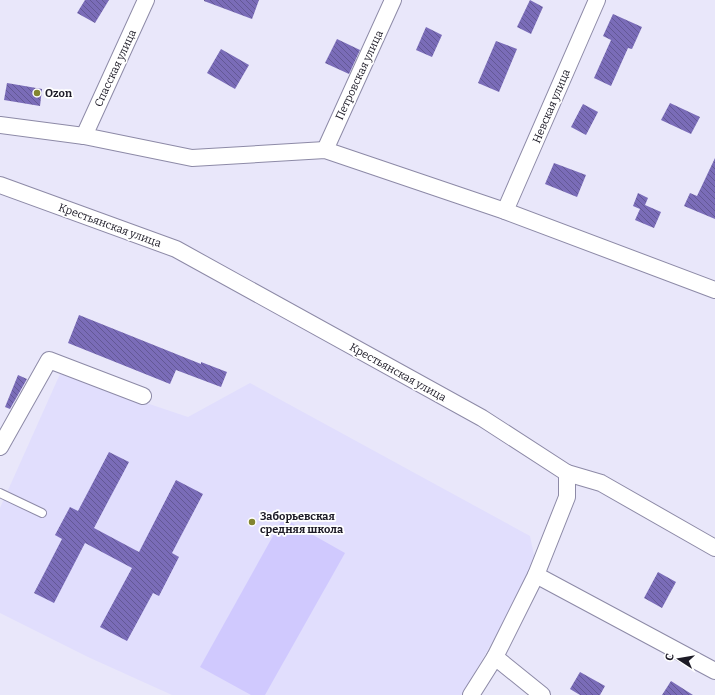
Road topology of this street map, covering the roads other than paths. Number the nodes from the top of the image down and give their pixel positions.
1 (146, 0) edge
2 (393, 0) edge
3 (597, 0) edge
4 (0, 125) edge
5 (84, 136) junction
6 (325, 150) junction
7 (0, 184) edge
8 (505, 211) junction
9 (715, 290) edge
10 (143, 396) dead end
11 (0, 447) edge
12 (567, 473) junction
13 (0, 493) edge
14 (42, 513) dead end
15 (715, 548) edge
16 (536, 575) junction
17 (495, 657) junction
18 (715, 671) edge
19 (471, 695) edge
20 (542, 695) edge

1 - 5 street, Спасская улица
2 - 6 street, Петровская улица
3 - 8 street, Невская улица
4 - 5 street
5 - 6 street
6 - 8 street
7 - 12 street, Крестьянская улица
8 - 9 street
10 - 11 street
12 - 15 street, Крестьянская улица
12 - 16 street
13 - 14 lane
16 - 17 street
16 - 18 street
17 - 19 street
17 - 20 street

